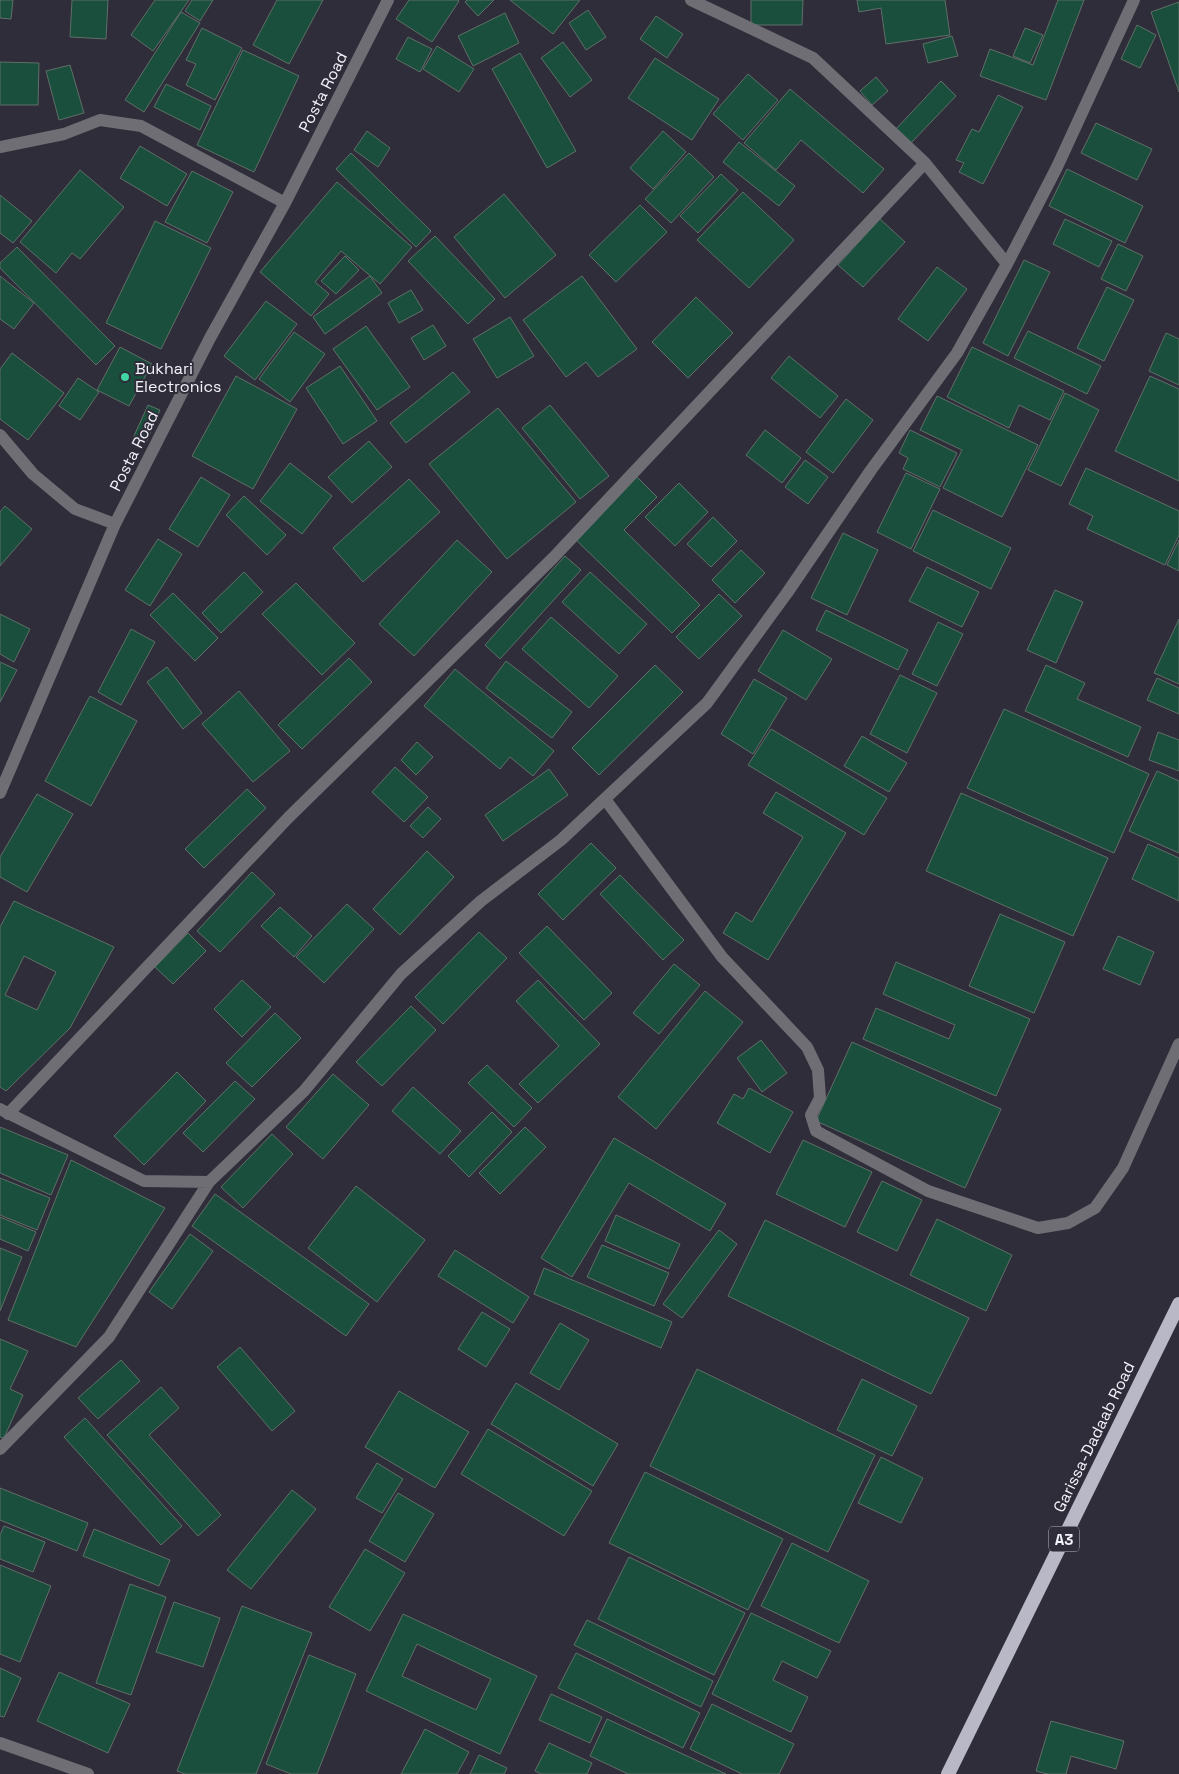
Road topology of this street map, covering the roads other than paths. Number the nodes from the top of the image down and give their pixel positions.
1 (388, 0) edge
2 (691, 0) edge
3 (1134, 0) edge
4 (0, 147) edge
5 (925, 163) junction
6 (285, 203) junction
7 (1007, 264) junction
8 (0, 435) edge
9 (115, 524) junction
10 (0, 794) edge
11 (604, 800) junction
12 (1179, 1044) edge
13 (4, 1111) edge
14 (208, 1182) junction
15 (1179, 1304) edge
16 (0, 1448) edge
17 (0, 1743) edge
18 (88, 1774) edge
19 (948, 1774) edge

1 - 6 street, Posta Road
2 - 5 street
3 - 7 street
4 - 6 street
5 - 7 street
5 - 13 street
6 - 9 street, Posta Road
7 - 11 street
8 - 9 street
9 - 10 street, Posta Road
11 - 12 street
11 - 14 street
13 - 14 street
14 - 16 street
15 - 19 highway, Garissa-Dadaab Road / A3
17 - 18 street

